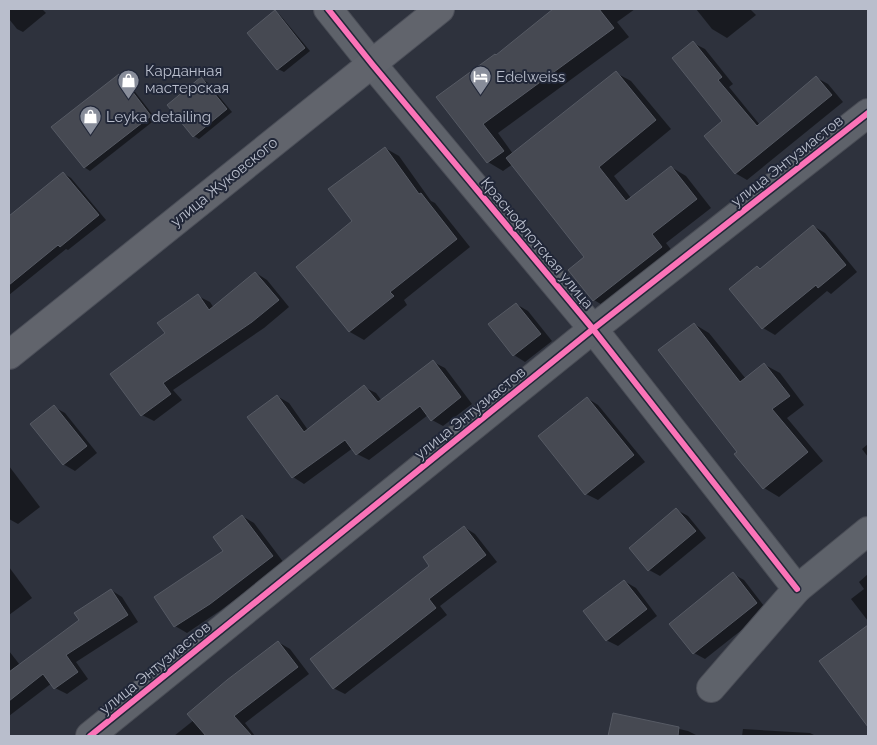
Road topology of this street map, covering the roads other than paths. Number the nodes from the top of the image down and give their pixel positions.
1 (328, 9) edge
2 (440, 9) edge
3 (372, 64) junction
4 (868, 113) edge
5 (593, 329) junction
6 (9, 355) edge
7 (868, 531) edge
8 (797, 589) junction
9 (711, 688) dead end
10 (90, 736) edge

1 - 3 street, Краснофлотская улица
2 - 3 main road, улица Жуковского
3 - 5 street, Краснофлотская улица
3 - 6 main road, улица Жуковского
4 - 5 street, улица Энтузиастов
5 - 8 street, Краснофлотская улица
5 - 10 street, улица Энтузиастов
7 - 8 street
8 - 9 street

